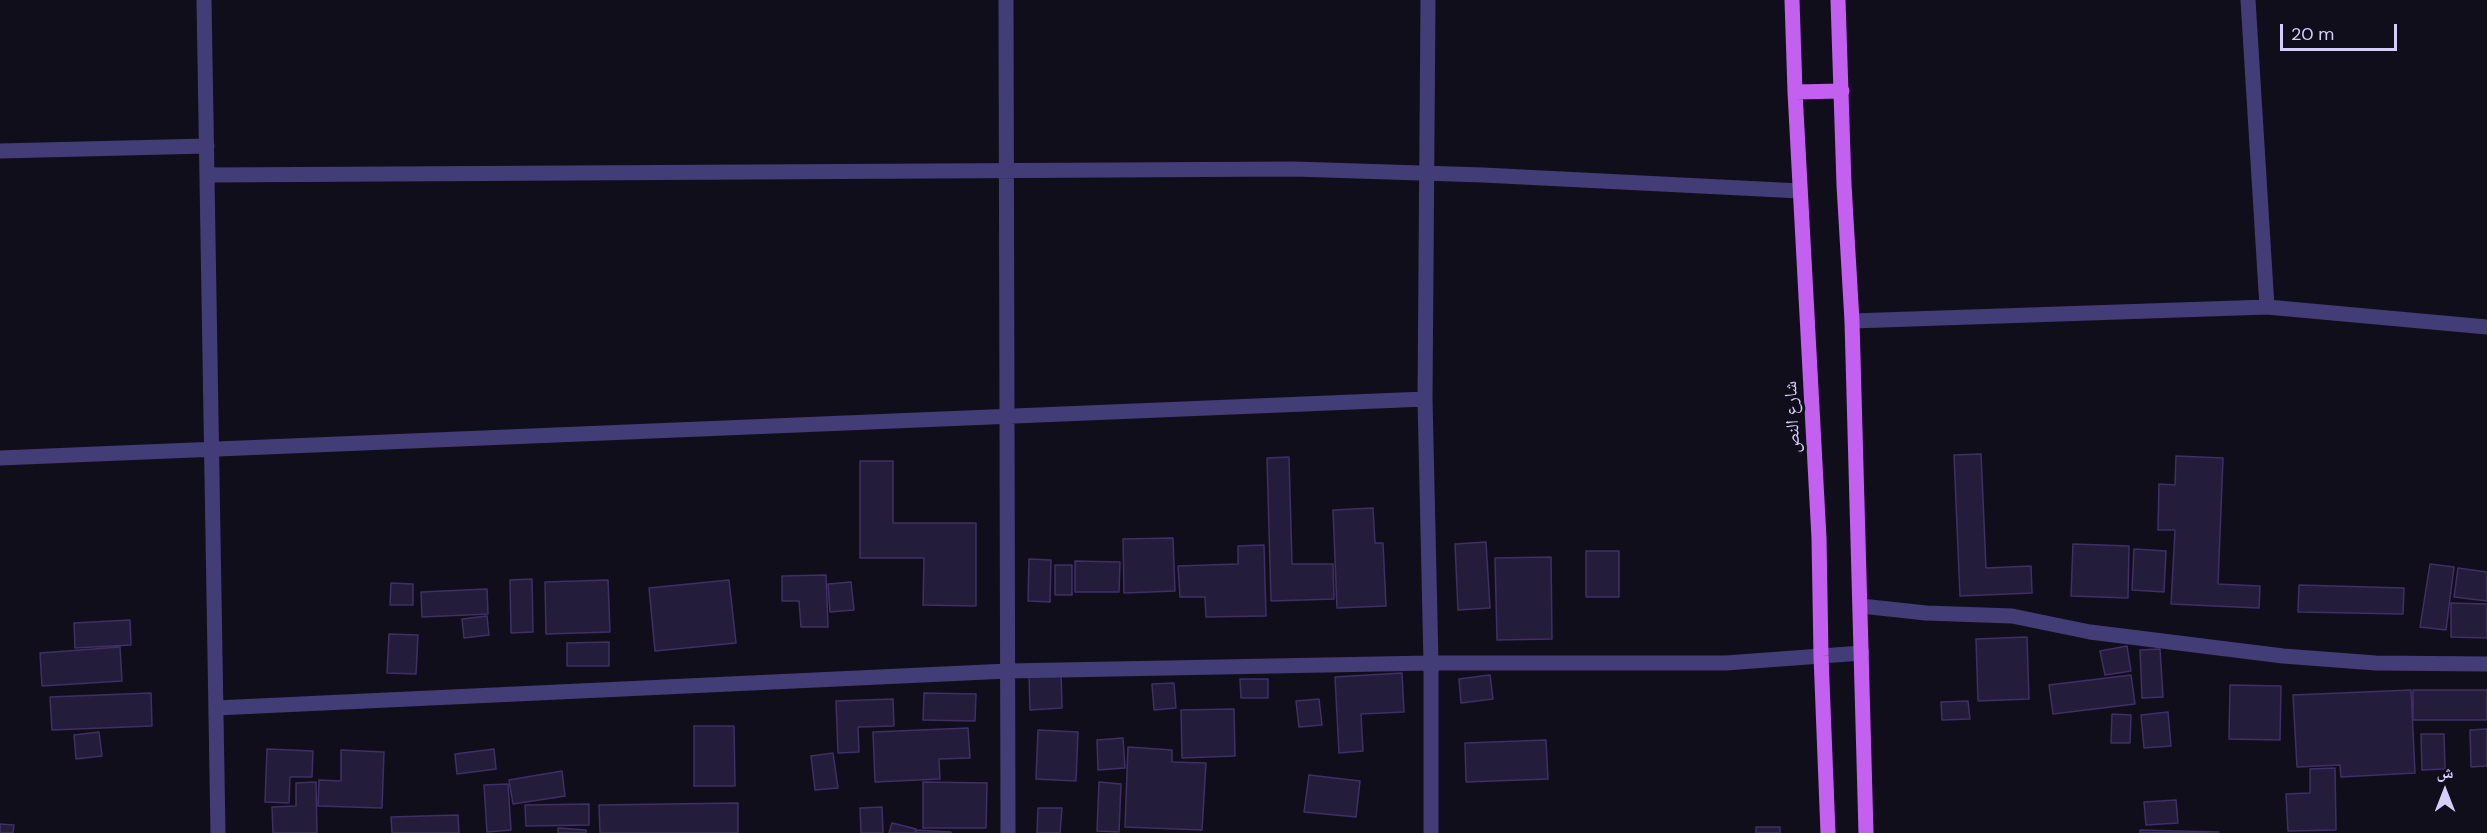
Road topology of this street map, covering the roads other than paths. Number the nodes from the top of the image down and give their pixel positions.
1 (204, 0) edge
2 (1006, 0) edge
3 (1428, 0) edge
4 (1792, 0) edge
5 (1838, 0) edge
6 (2248, 0) edge
7 (1842, 91) junction
8 (1795, 92) junction
9 (207, 146) junction
10 (0, 151) edge
11 (1005, 171) junction
12 (1426, 173) junction
13 (208, 175) junction
14 (1800, 191) junction
15 (2267, 306) junction
16 (1852, 321) junction
17 (2487, 327) edge
18 (1425, 399) junction
19 (1007, 415) junction
20 (212, 450) junction
21 (0, 459) edge
22 (1861, 606) junction
23 (1862, 653) junction
24 (1821, 656) junction
25 (1431, 663) junction
26 (2487, 664) edge
27 (1008, 671) junction
28 (216, 708) junction
29 (218, 833) edge
30 (1008, 833) edge
31 (1431, 833) edge
32 (1828, 833) edge
33 (1866, 833) edge

1 - 9 street
2 - 11 street
3 - 12 street
4 - 8 main road, شارع النص
5 - 7 main road
6 - 15 street
7 - 8 main road
7 - 16 main road
8 - 14 main road, شارع النص
9 - 10 street
9 - 13 street
11 - 12 street
11 - 13 street
11 - 19 street
12 - 14 street
12 - 18 street
13 - 20 street
14 - 24 main road, شارع النص
15 - 16 street
15 - 17 street
16 - 22 main road
18 - 19 street
18 - 25 street
19 - 20 street
19 - 27 street
20 - 21 street
20 - 28 street
22 - 23 main road
22 - 26 street
23 - 24 street
23 - 33 main road
24 - 25 street
24 - 32 main road, شارع النص
25 - 27 street
25 - 31 street
27 - 28 street
27 - 30 street
28 - 29 street

